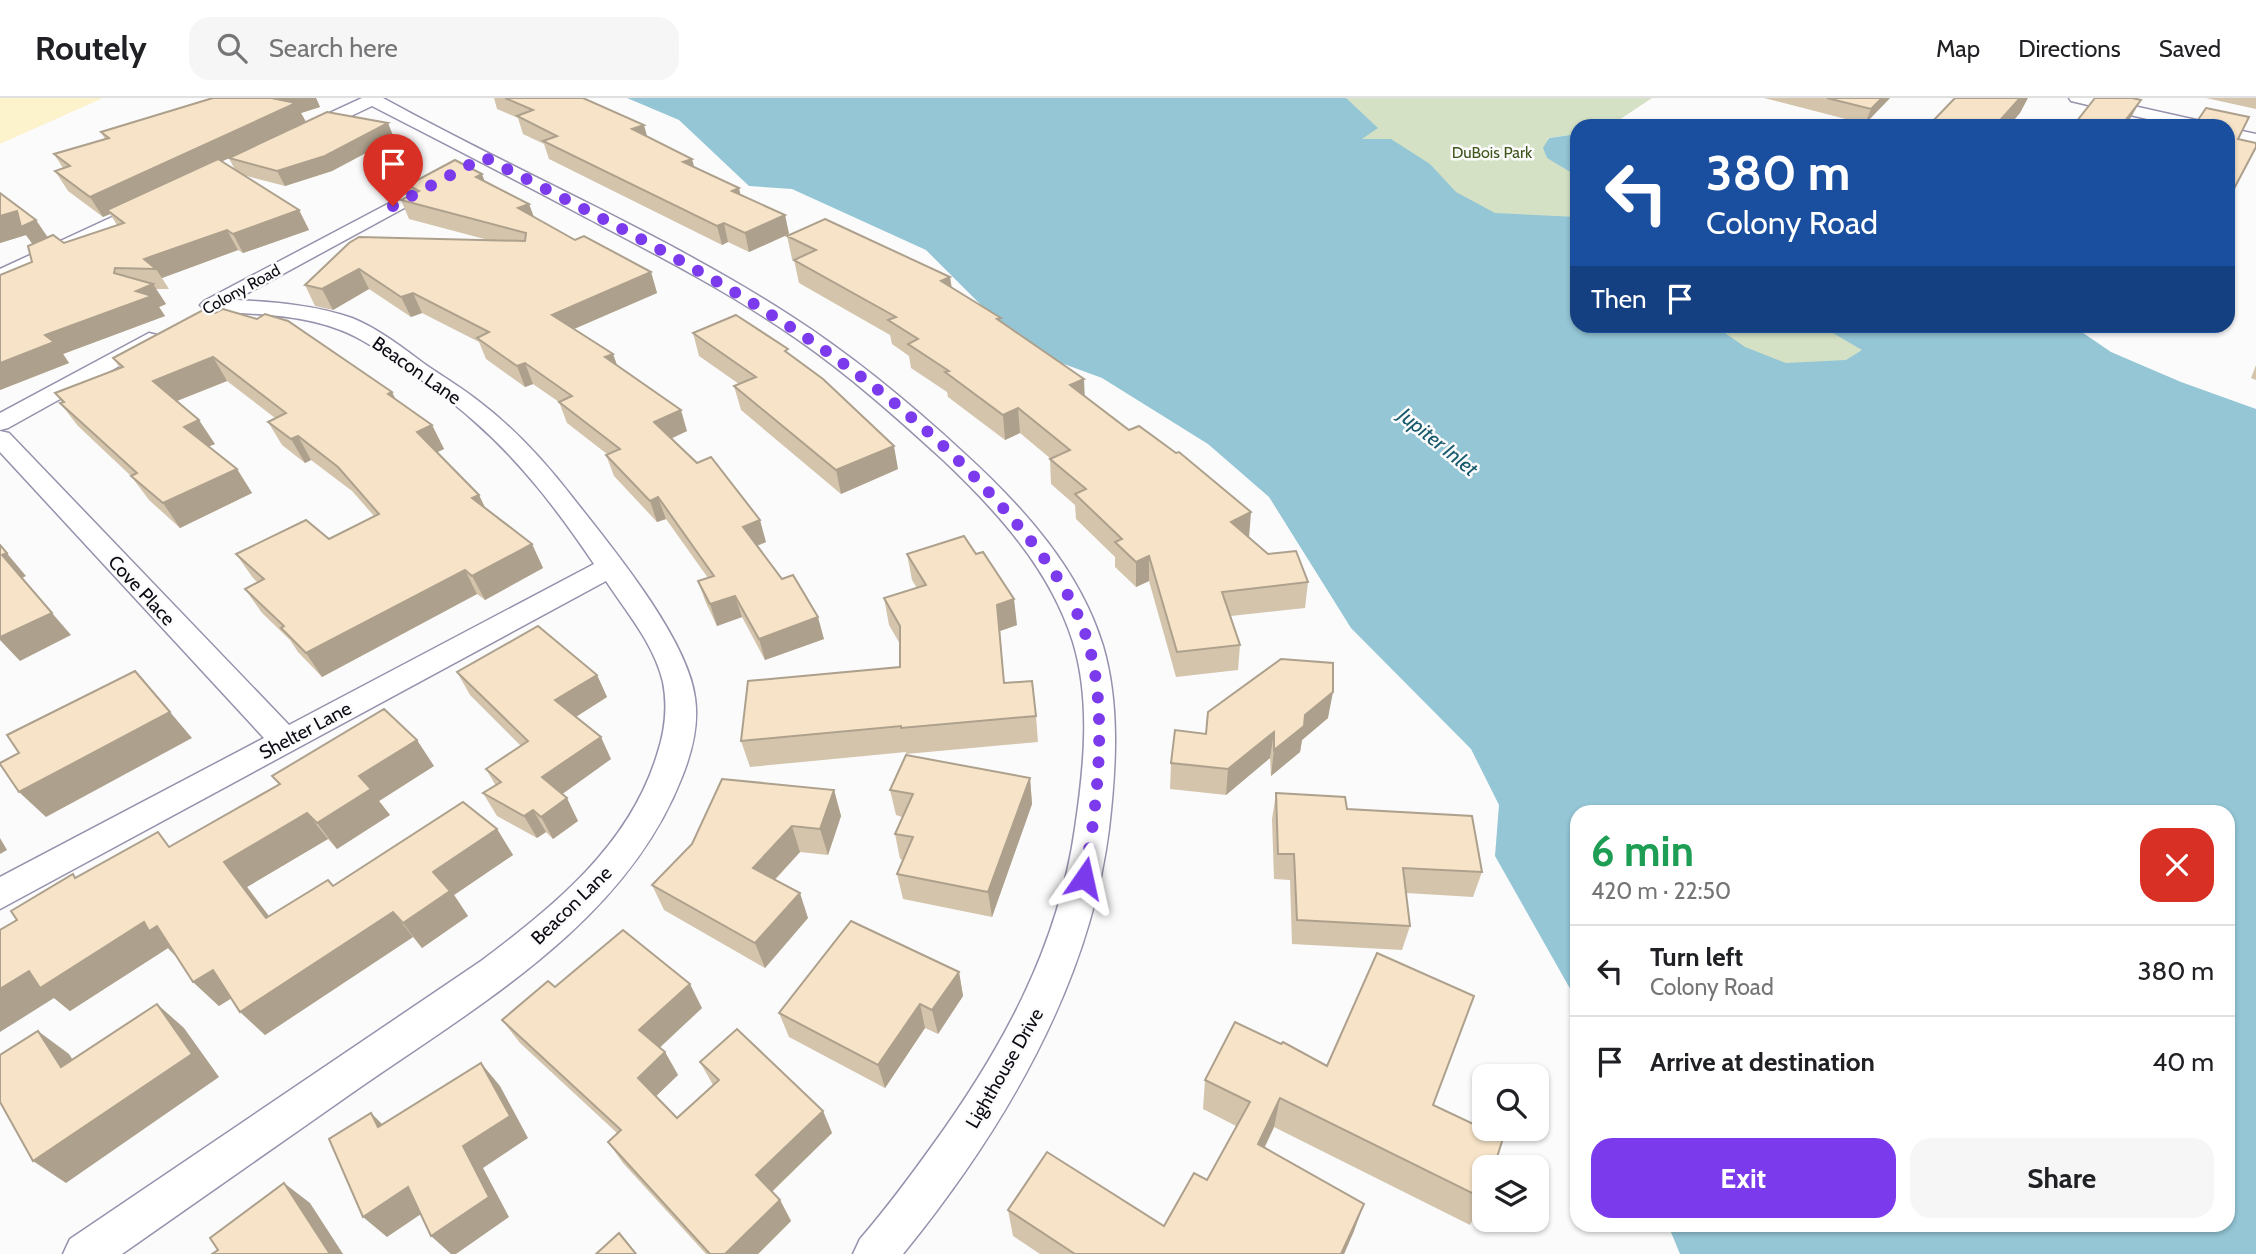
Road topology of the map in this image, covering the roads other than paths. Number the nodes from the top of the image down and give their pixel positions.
1 (2077, 98) edge
2 (374, 99) edge
3 (2168, 119) edge
4 (2235, 134) edge
5 (2256, 139) edge
6 (285, 141) edge
7 (464, 168) junction
8 (174, 194) edge
9 (0, 277) edge
10 (200, 312) joint
11 (164, 331) edge
12 (0, 423) edge
13 (0, 438) edge
14 (610, 567) junction
15 (285, 741) junction
16 (0, 894) edge
17 (85, 1254) edge
18 (875, 1254) edge

1 - 3 street
2 - 6 street
2 - 7 street, Lighthouse Drive
4 - 5 street
7 - 10 street, Colony Road
7 - 18 street, Lighthouse Drive
8 - 9 street
10 - 14 street, Beacon Lane
11 - 12 street
13 - 15 street, Cove Place
14 - 15 street, Shelter Lane
14 - 17 street, Beacon Lane
15 - 16 street, Shelter Lane

